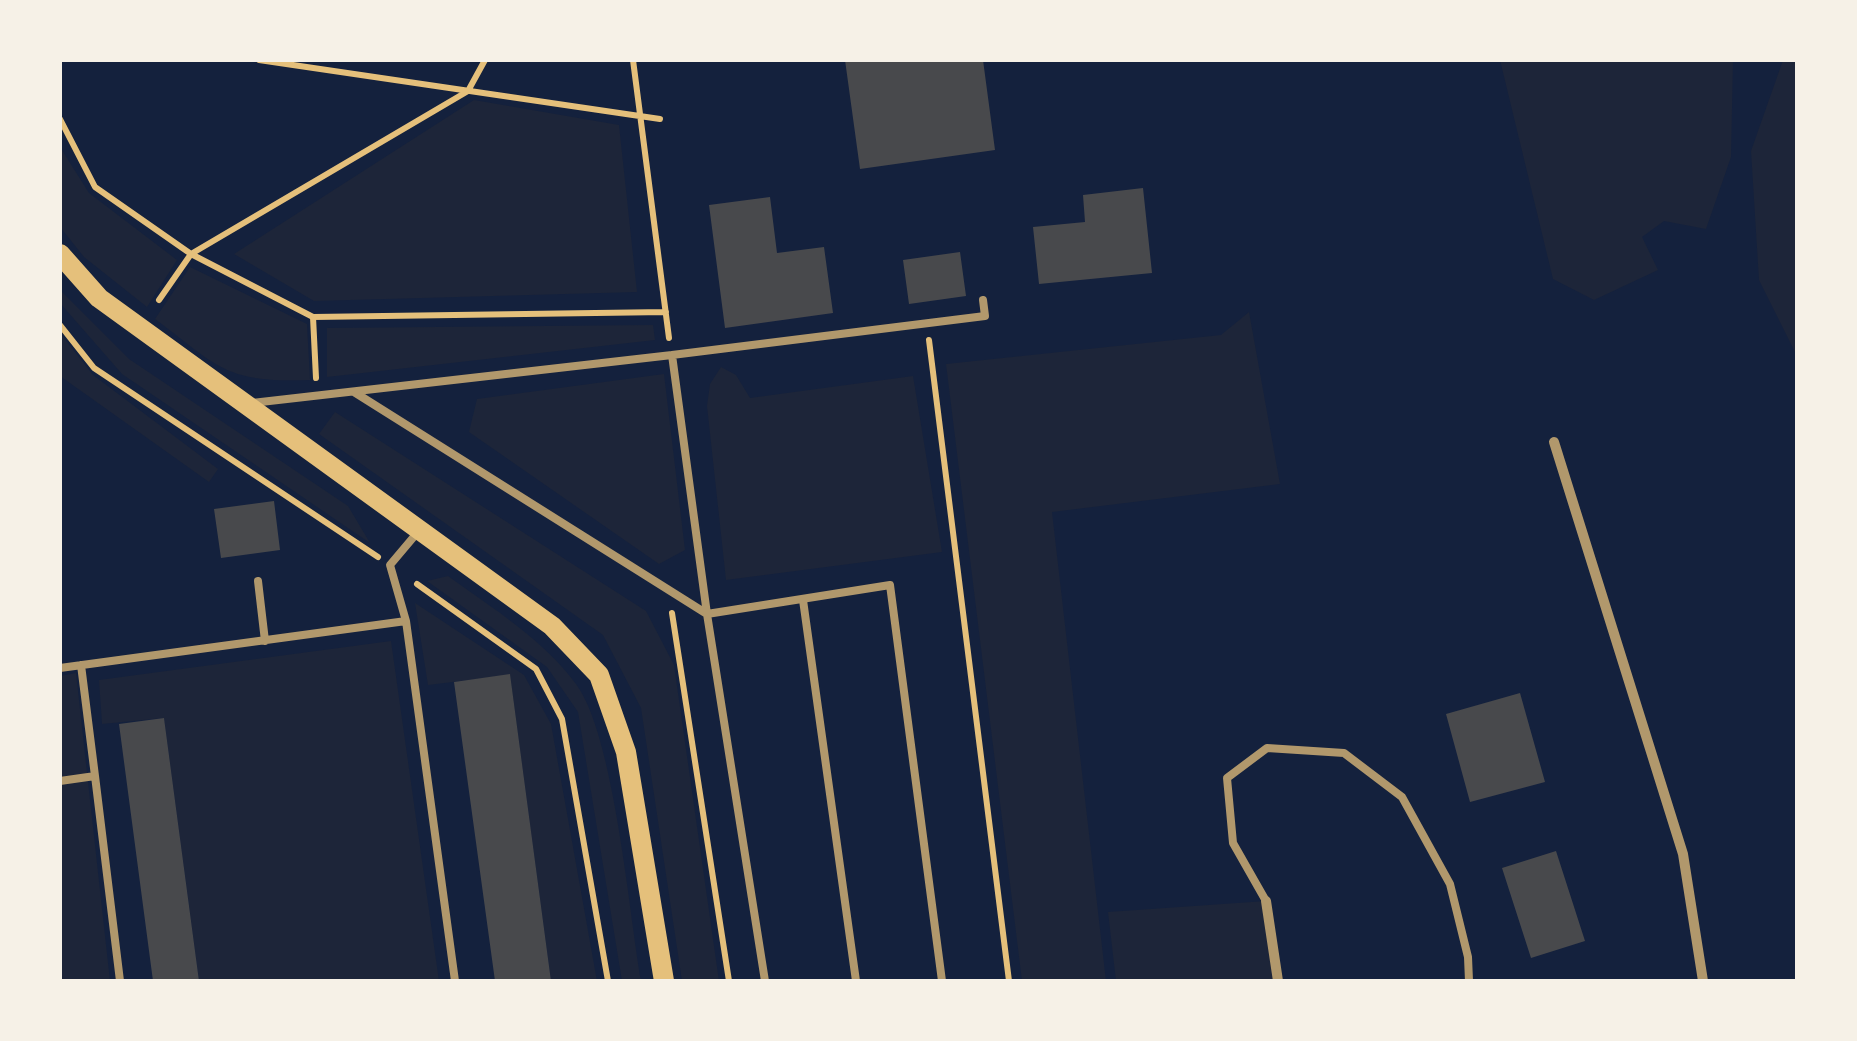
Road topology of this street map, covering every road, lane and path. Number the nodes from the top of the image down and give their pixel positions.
1 (259, 60) edge
2 (484, 60) edge
3 (633, 60) edge
4 (468, 91) junction
5 (640, 116) junction
6 (60, 119) edge
7 (660, 119) dead end
8 (60, 254) edge
9 (191, 254) junction
10 (160, 300) dead end
11 (983, 300) dead end
12 (666, 312) junction
13 (314, 317) junction
14 (927, 324) junction
15 (672, 354) junction
16 (354, 392) junction
17 (317, 395) junction
18 (246, 404) junction
19 (1554, 442) dead end
20 (419, 530) junction
21 (258, 581) dead end
22 (669, 592) junction
23 (803, 600) junction
24 (707, 614) junction
25 (406, 622) junction
26 (265, 641) junction
27 (82, 664) junction
28 (60, 668) edge
29 (95, 776) junction
30 (60, 781) edge
31 (1266, 901) joint
32 (120, 981) edge
33 (455, 981) edge
34 (664, 981) edge
35 (728, 981) edge
36 (765, 981) edge
37 (856, 981) edge
38 (942, 981) edge
39 (1009, 981) edge
40 (1278, 981) edge
41 (1469, 981) edge
42 (1703, 981) edge

1 - 4 path
2 - 4 path
3 - 5 path
4 - 5 path
4 - 9 path
5 - 7 path
5 - 12 path
6 - 9 path
8 - 18 main road
9 - 10 path
9 - 13 path
11 - 14 lane
12 - 13 path
12 - 15 path
13 - 17 path
14 - 15 lane
14 - 39 path
15 - 16 lane
15 - 24 lane
16 - 17 lane
16 - 22 lane
17 - 18 lane
18 - 20 main road
19 - 42 street
20 - 25 lane
20 - 34 main road
21 - 26 lane
22 - 24 lane
22 - 35 path
23 - 24 lane
23 - 37 lane
23 - 38 lane
24 - 36 lane
25 - 26 lane
25 - 33 lane
26 - 27 lane
27 - 28 lane
27 - 29 lane
29 - 30 lane
29 - 32 lane
31 - 40 street
31 - 41 lane

